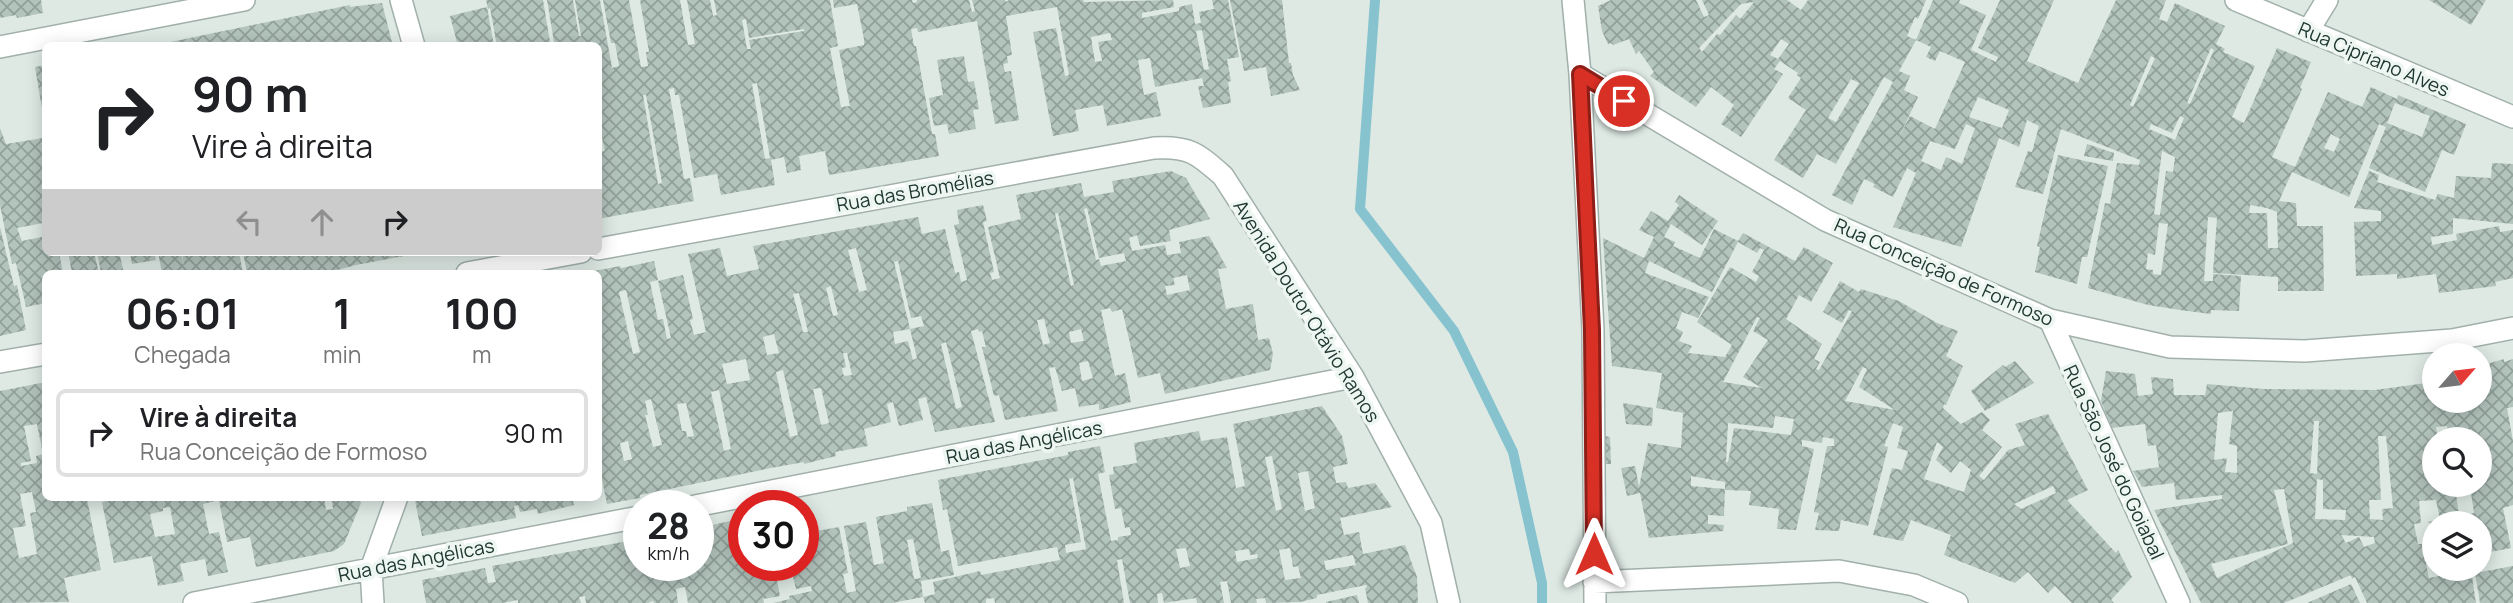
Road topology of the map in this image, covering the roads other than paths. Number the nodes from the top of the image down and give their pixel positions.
1 (244, 0) edge
2 (401, 0) edge
3 (1573, 0) edge
4 (2236, 0) edge
5 (2327, 0) edge
6 (2308, 31) junction
7 (413, 42) edge
8 (0, 47) edge
9 (1580, 74) junction
10 (2513, 117) edge
11 (1223, 176) joint
12 (602, 248) edge
13 (554, 256) edge
14 (476, 267) edge
15 (2050, 320) junction
16 (2513, 328) edge
17 (42, 355) edge
18 (0, 362) edge
19 (1353, 377) junction
20 (396, 501) edge
21 (714, 502) edge
22 (623, 520) edge
23 (371, 569) junction
24 (1594, 582) junction
25 (194, 603) edge
26 (373, 603) edge
27 (1449, 603) edge
28 (1595, 603) edge
29 (1957, 603) edge
30 (2179, 603) edge

1 - 8 street
2 - 7 street
3 - 9 street
4 - 6 street, Rua Cipriano Alves
5 - 6 street
6 - 10 street, Rua Cipriano Alves
9 - 15 street, Rua Conceição de Formoso
9 - 24 street
11 - 12 street, Rua das Bromélias
11 - 19 street, Avenida Doutor Otávio Ramos
13 - 14 street
15 - 16 street, Rua Conceição de Formoso
15 - 30 street, Rua São José do Goiabal
17 - 18 street
19 - 21 street, Rua das Angélicas
19 - 27 street, Avenida Doutor Otávio Ramos
20 - 23 street
22 - 23 street, Rua das Angélicas
23 - 25 street, Rua das Angélicas
23 - 26 street
24 - 28 street
24 - 29 street

